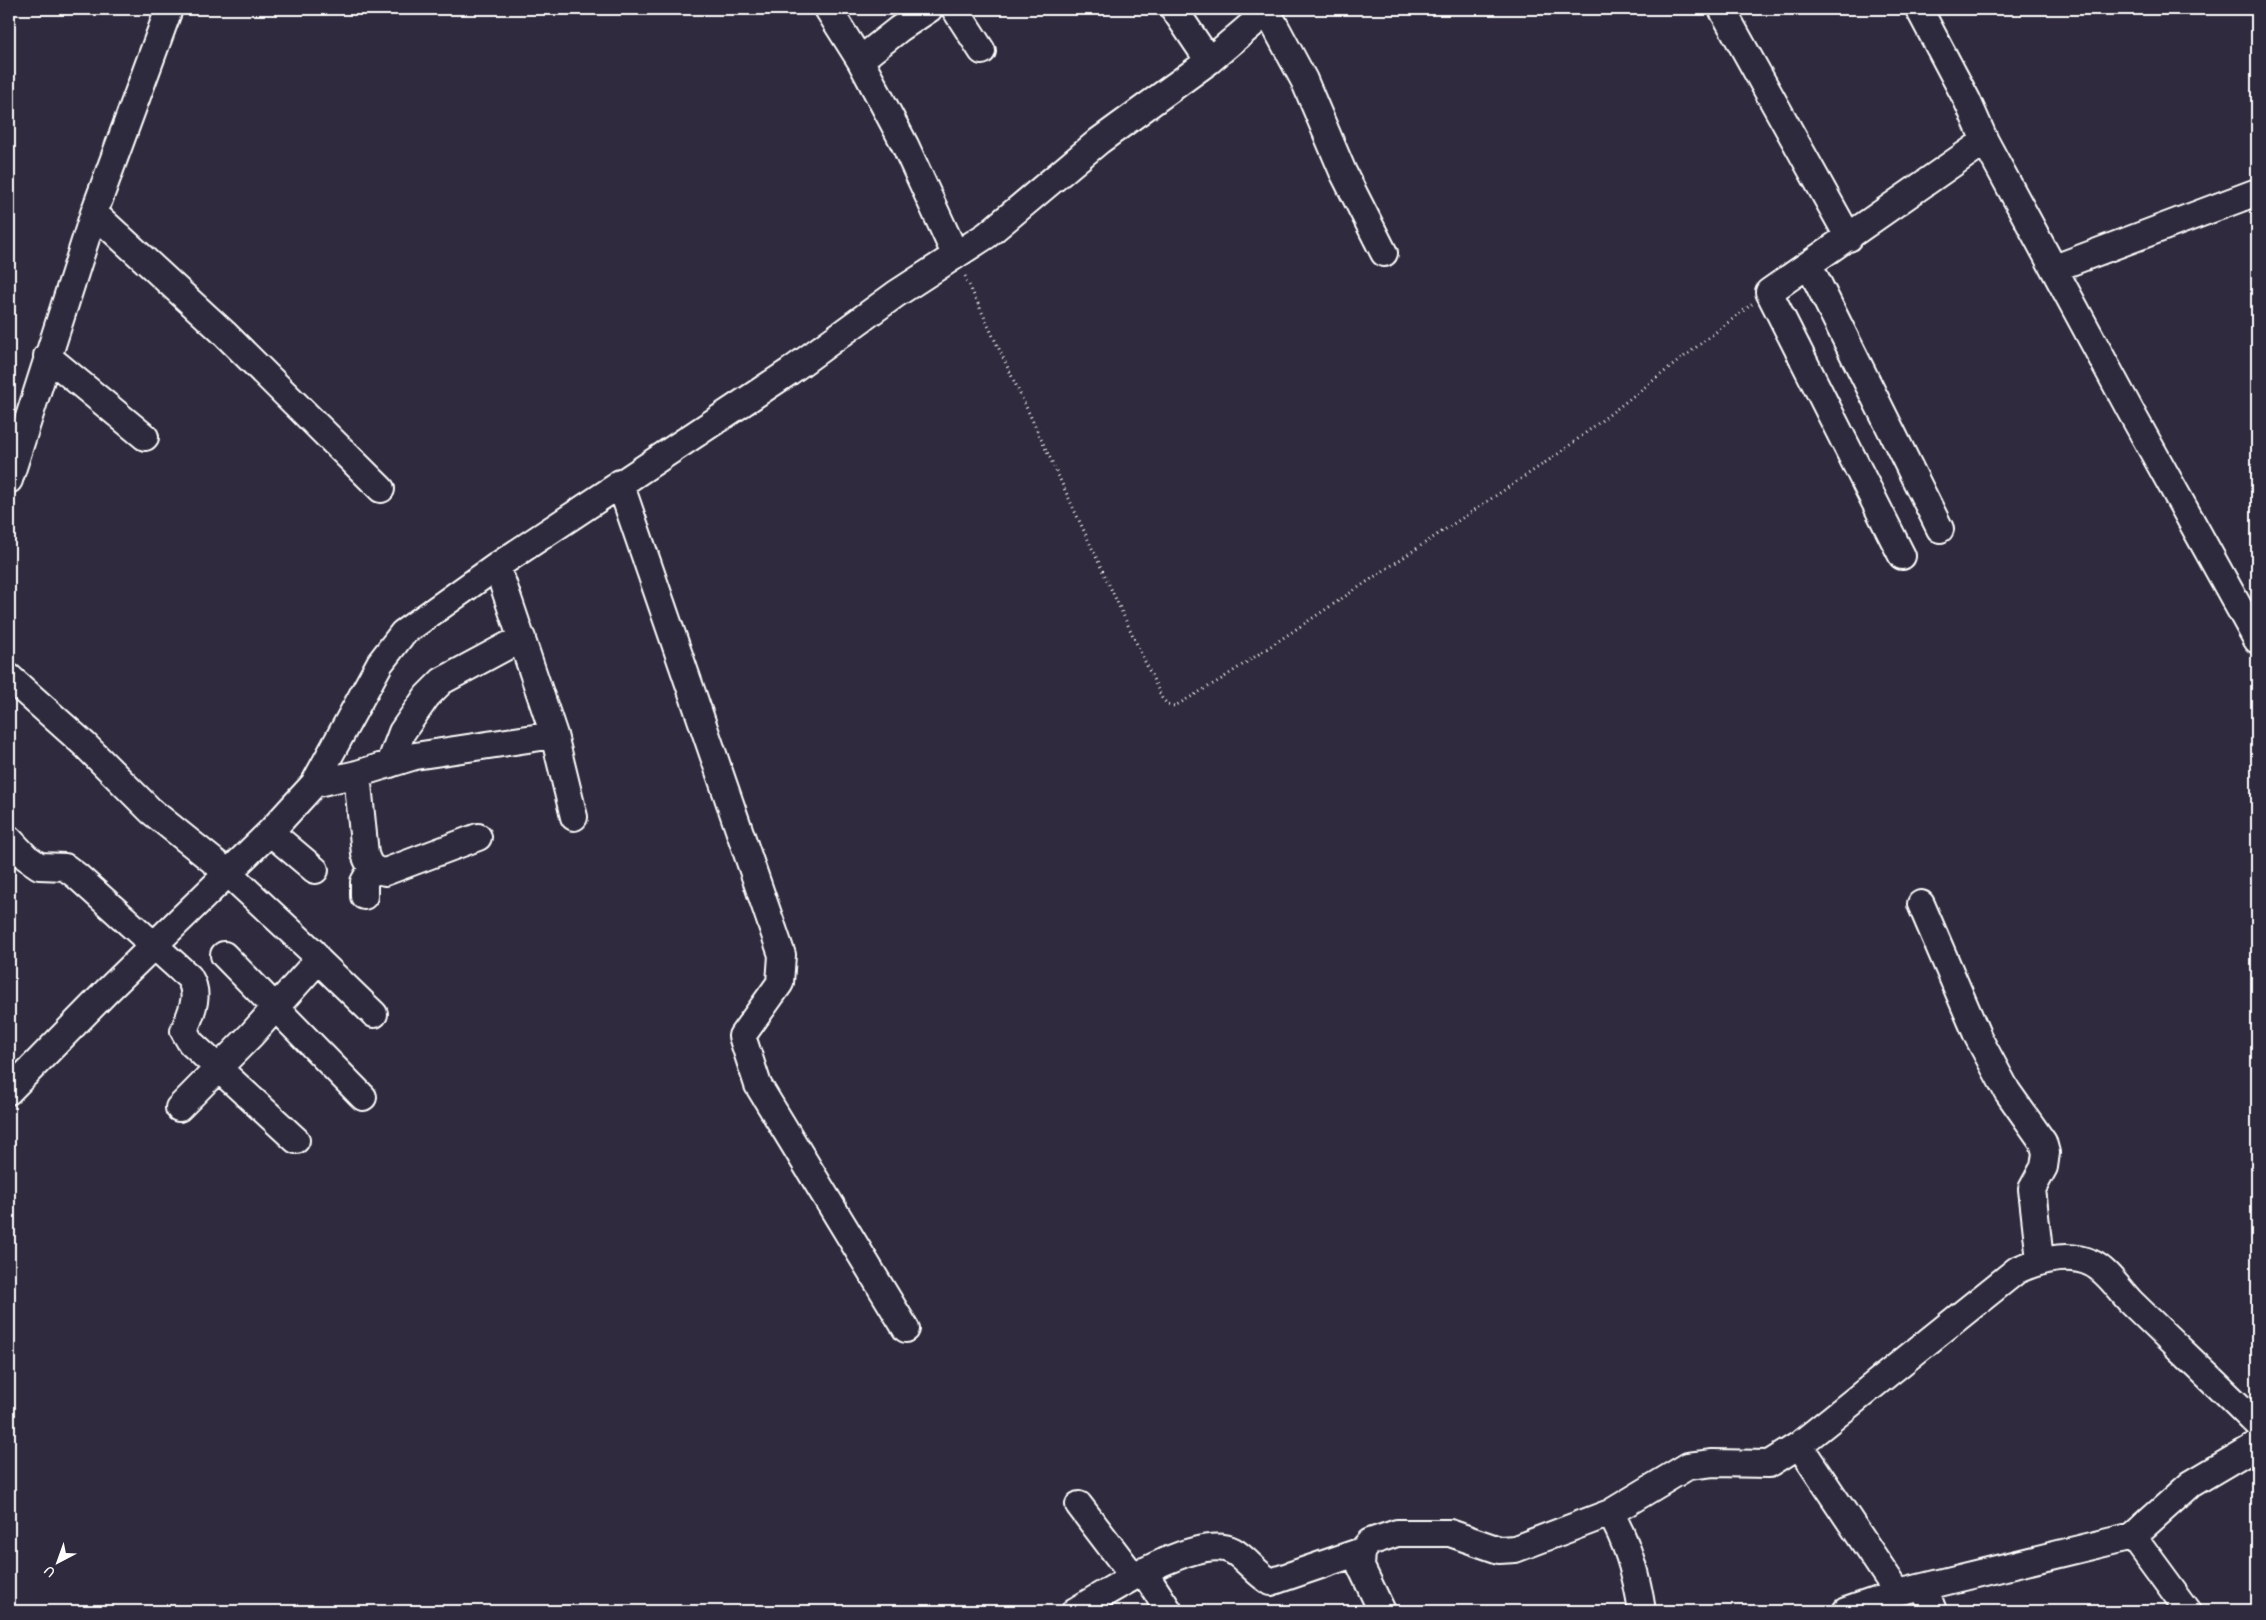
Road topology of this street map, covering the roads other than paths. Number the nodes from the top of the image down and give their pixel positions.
1 (169, 9) edge
2 (828, 9) edge
3 (929, 9) edge
4 (955, 9) edge
5 (1174, 9) edge
6 (1722, 9) edge
7 (1920, 9) edge
8 (1268, 10) edge
9 (982, 51) dead end
10 (860, 60) junction
11 (1209, 61) junction
12 (1985, 141) junction
13 (2257, 192) edge
14 (94, 213) junction
15 (1849, 238) junction
16 (1384, 253) dead end
17 (955, 254) junction
18 (1809, 265) junction
19 (2055, 268) junction
20 (47, 356) junction
21 (145, 437) dead end
22 (9, 480) edge
23 (620, 482) junction
24 (381, 489) dead end
25 (1940, 529) dead end
26 (1902, 556) dead end
27 (497, 566) junction
28 (522, 638) junction
29 (2257, 640) edge
30 (9, 677) edge
31 (554, 735) junction
32 (390, 764) junction
33 (357, 774) junction
34 (314, 784) junction
35 (574, 817) dead end
36 (270, 832) junction
37 (478, 837) dead end
38 (9, 839) edge
39 (372, 868) junction
40 (315, 870) dead end
41 (227, 872) junction
42 (364, 896) dead end
43 (1921, 904) dead end
44 (155, 944) junction
45 (224, 954) dead end
46 (318, 960) junction
47 (277, 1008) junction
48 (374, 1014) dead end
49 (218, 1068) junction
50 (9, 1091) edge
51 (363, 1097) dead end
52 (179, 1108) dead end
53 (296, 1140) dead end
54 (2040, 1260) junction
55 (906, 1329) dead end
56 (2257, 1424) edge
57 (1799, 1445) junction
58 (2257, 1445) edge
59 (1079, 1505) dead end
60 (1610, 1513) junction
61 (2133, 1536) junction
62 (1362, 1551) junction
63 (1138, 1574) junction
64 (1924, 1587) junction
65 (1898, 1593) junction
66 (1075, 1611) edge
67 (1169, 1611) edge
68 (1382, 1611) edge
69 (1642, 1611) edge
70 (1846, 1611) edge
71 (1933, 1611) edge
72 (2188, 1611) edge

1 - 14 street
2 - 10 street
3 - 10 street
4 - 9 street
5 - 11 street
6 - 15 street
7 - 12 street
8 - 11 street
8 - 16 street
10 - 17 street
11 - 17 street
12 - 15 street
12 - 19 street
13 - 19 street
14 - 20 street
14 - 24 street
15 - 18 street
17 - 23 street
18 - 25 street
18 - 26 street
19 - 29 street
20 - 21 street
20 - 22 street
23 - 27 street
23 - 55 street
27 - 28 street
27 - 34 street
28 - 31 street
28 - 32 street
30 - 41 street
31 - 32 street
31 - 35 street
32 - 33 street
33 - 34 street
33 - 39 street
34 - 36 street
36 - 40 street
36 - 41 street
37 - 39 street
38 - 44 street
39 - 42 street
41 - 44 street
41 - 46 street
43 - 54 street
44 - 49 street
44 - 50 street
45 - 47 street
46 - 47 street
46 - 48 street
47 - 49 street
47 - 51 street
49 - 52 street
49 - 53 street
54 - 56 street
54 - 57 street
57 - 60 street
57 - 65 street
58 - 61 street
59 - 63 street
60 - 62 street
60 - 69 street
61 - 64 street
61 - 72 street
62 - 63 street
62 - 68 street
63 - 66 street
63 - 67 street
64 - 65 street
64 - 71 street
65 - 70 street

